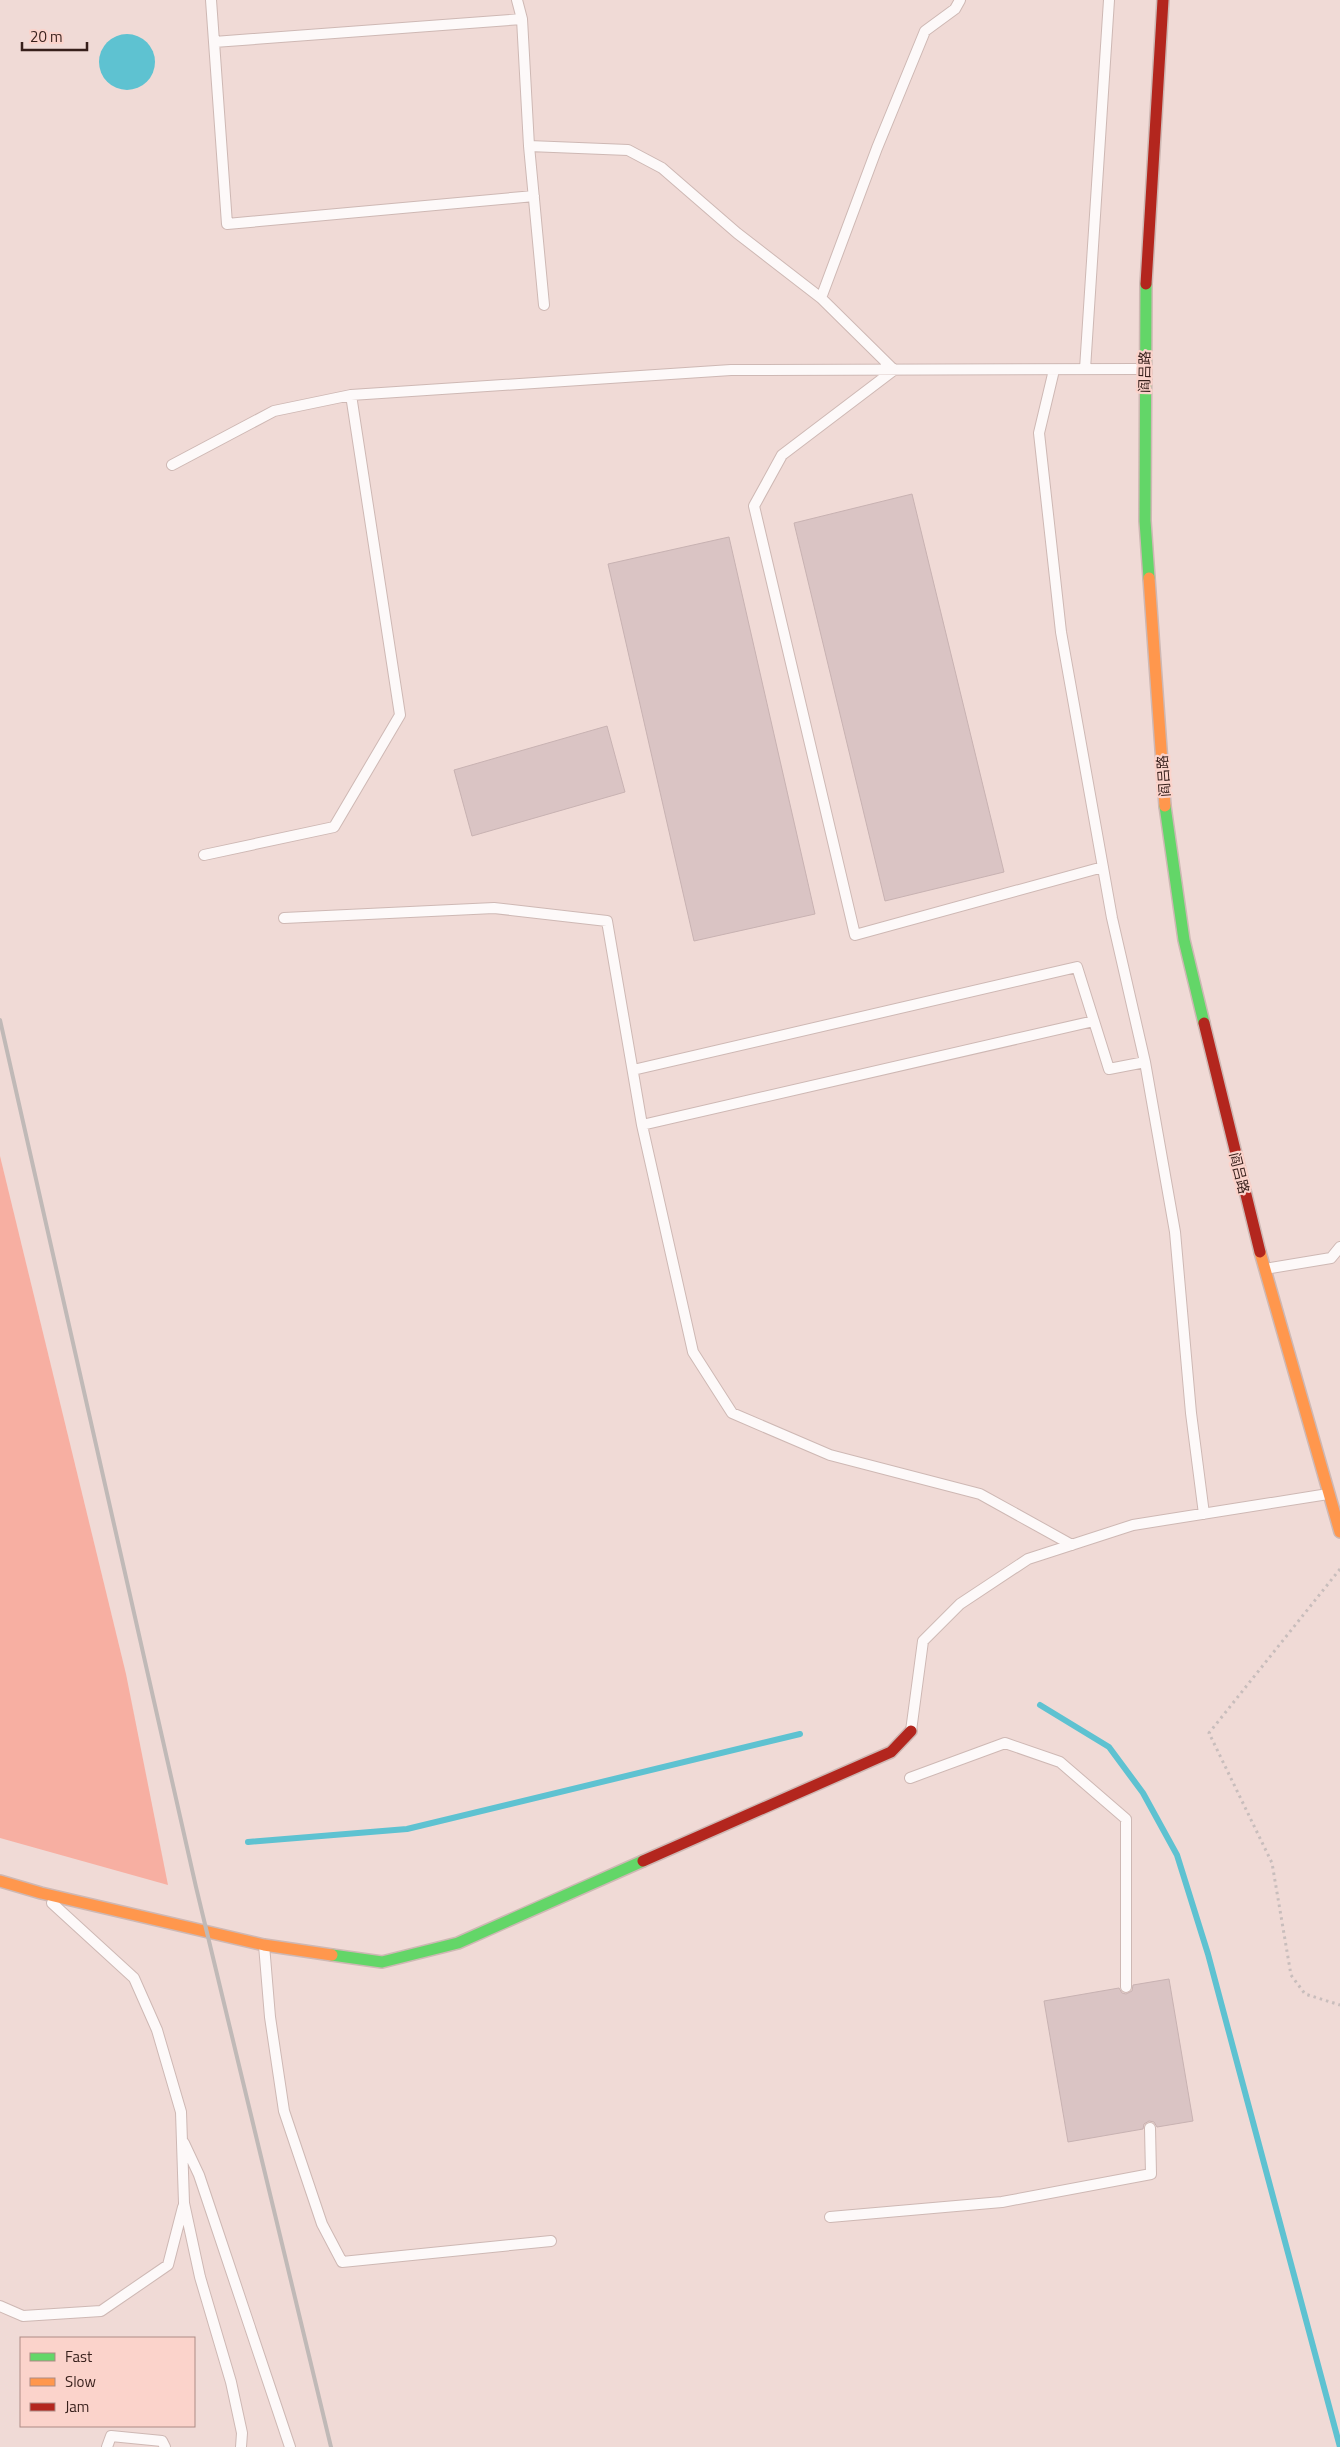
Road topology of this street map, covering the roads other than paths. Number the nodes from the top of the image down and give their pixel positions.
1 (211, 0) edge
2 (517, 0) edge
3 (960, 0) edge
4 (1109, 0) edge
5 (1163, 0) edge
6 (522, 19) junction
7 (214, 42) junction
8 (530, 146) junction
9 (534, 196) junction
10 (821, 298) junction
11 (544, 305) dead end
12 (1085, 369) junction
13 (1144, 369) junction
14 (894, 370) junction
15 (1054, 370) junction
16 (351, 396) junction
17 (172, 465) dead end
18 (204, 855) dead end
19 (1103, 868) junction
20 (284, 918) dead end
21 (1094, 1021) junction
22 (1145, 1062) junction
23 (633, 1070) junction
24 (642, 1125) junction
25 (1340, 1247) edge
26 (1264, 1269) junction
27 (1329, 1494) junction
28 (1204, 1514) junction
29 (1340, 1532) edge
30 (1072, 1545) junction
31 (911, 1730) joint
32 (910, 1778) dead end
33 (0, 1881) edge
34 (41, 1893) junction
35 (264, 1945) junction
36 (1126, 1986) dead end
37 (1150, 2128) dead end
38 (182, 2140) junction
39 (184, 2203) junction
40 (830, 2217) dead end
41 (551, 2241) dead end
42 (0, 2306) edge
43 (107, 2447) edge
44 (165, 2447) edge
45 (241, 2447) edge
46 (290, 2447) edge

1 - 7 lane
2 - 6 lane
3 - 10 lane
4 - 12 lane
5 - 13 street, 阎吕路
6 - 7 lane
6 - 8 lane
7 - 9 lane
8 - 9 lane
8 - 10 lane
9 - 11 lane
10 - 14 lane
12 - 13 lane
12 - 15 lane
13 - 26 street, 阎吕路
14 - 15 lane
14 - 16 lane
14 - 19 lane
15 - 19 lane
16 - 17 lane
16 - 18 lane
19 - 22 lane
20 - 23 lane
21 - 22 lane
21 - 23 lane
21 - 24 lane
22 - 28 lane
23 - 24 lane
24 - 30 lane
25 - 26 lane
26 - 27 street, 阎吕路
27 - 28 lane
27 - 29 street, 阎吕路
28 - 30 lane
30 - 31 lane
31 - 35 street
32 - 36 lane
33 - 34 street
34 - 35 street
34 - 38 lane
35 - 41 lane
37 - 40 lane
38 - 39 lane
38 - 46 lane
39 - 42 lane
39 - 45 lane
43 - 44 lane

